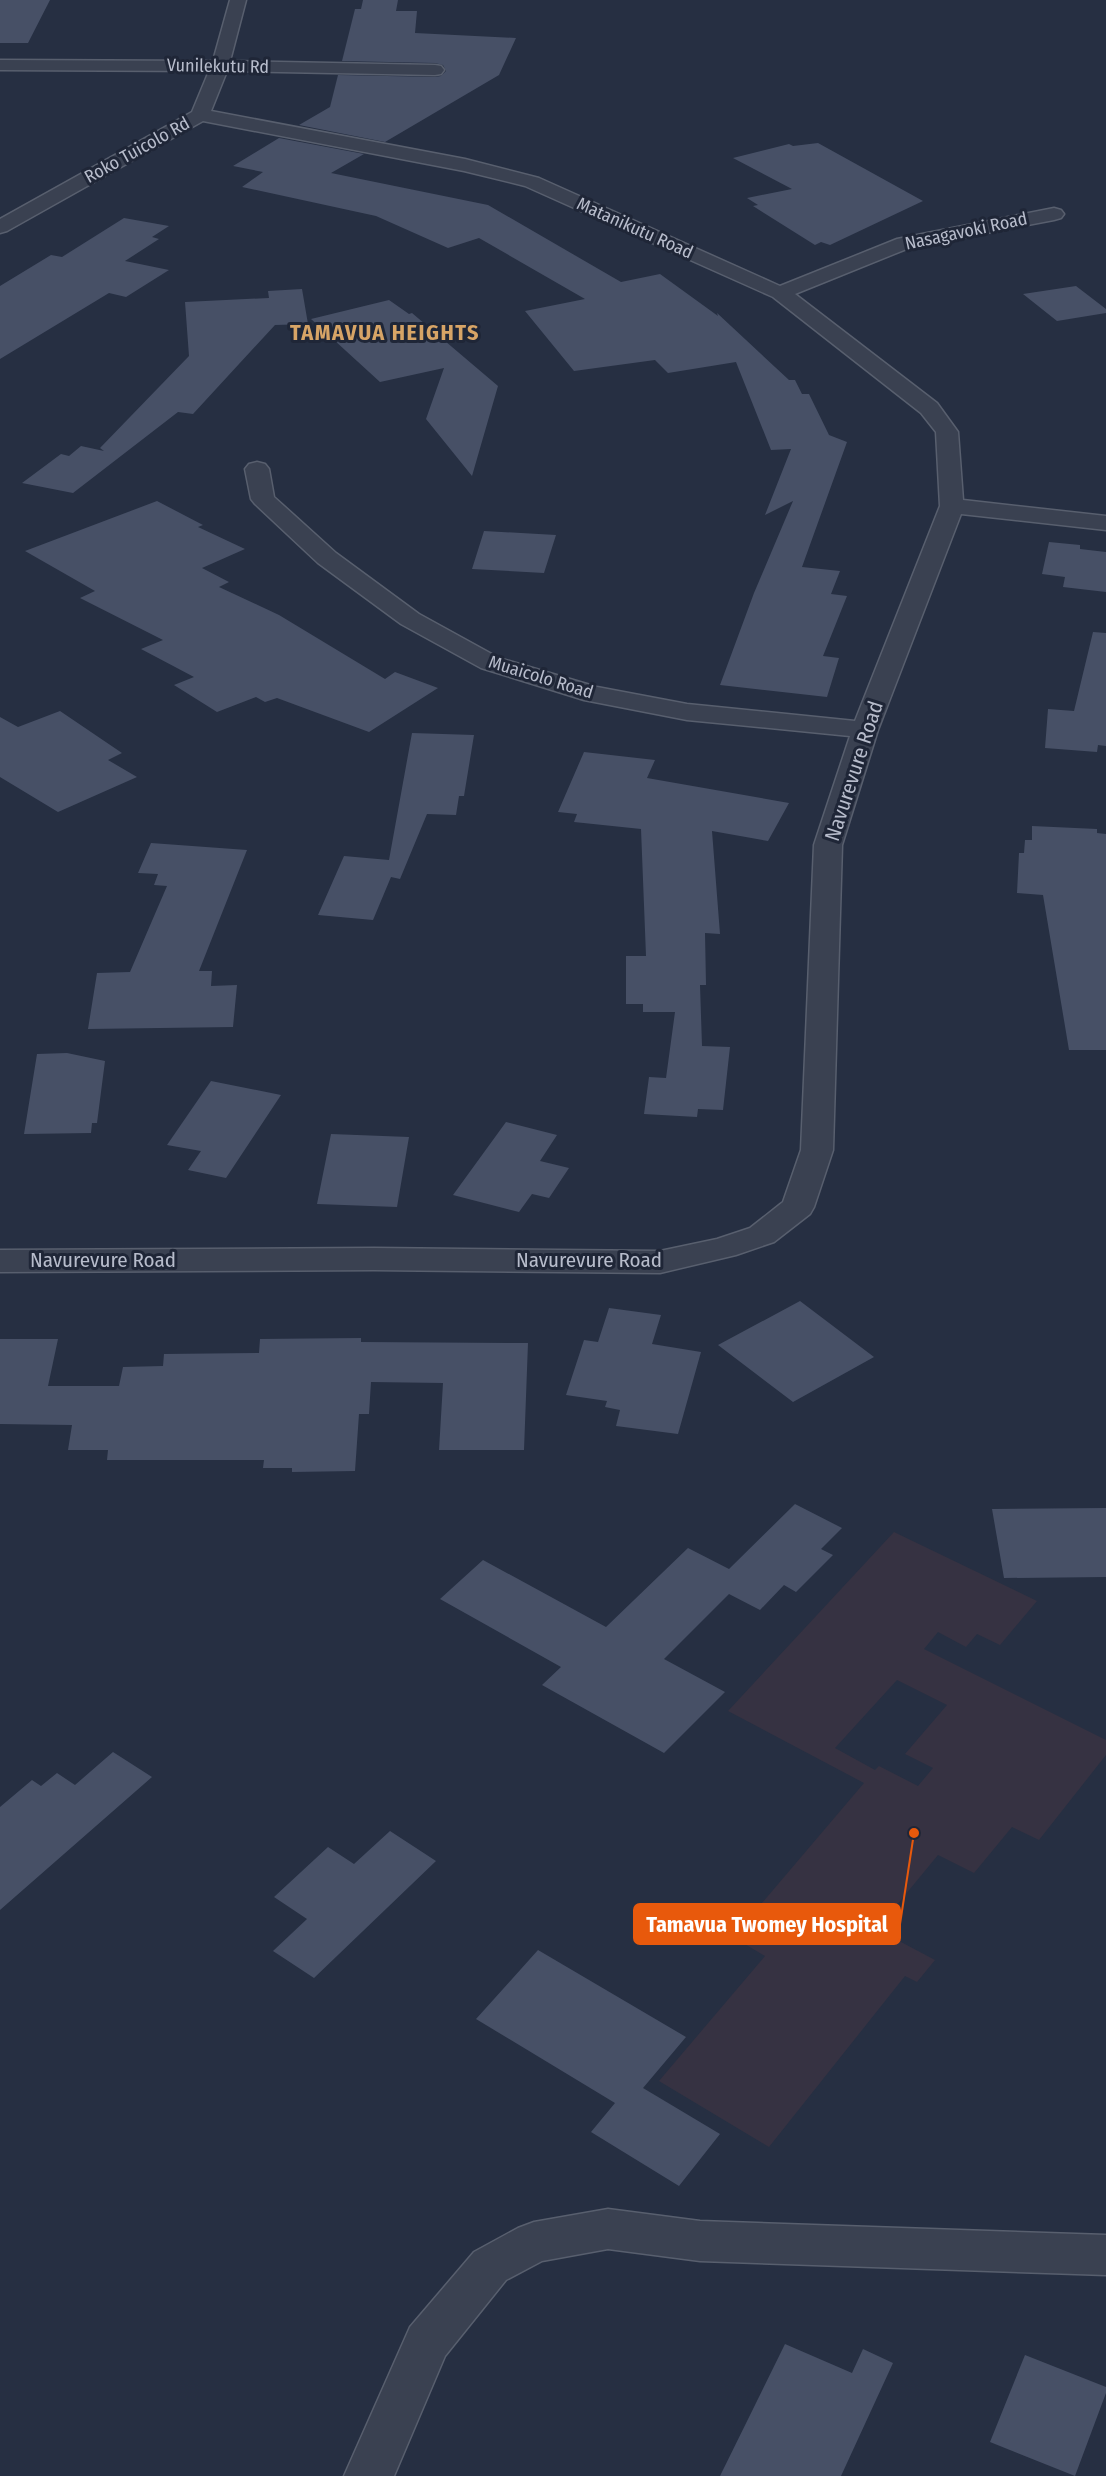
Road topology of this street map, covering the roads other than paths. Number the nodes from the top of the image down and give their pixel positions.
1 (238, 0) edge
2 (0, 65) edge
3 (220, 66) junction
4 (435, 70) dead end
5 (200, 115) junction
6 (1054, 214) dead end
7 (0, 227) edge
8 (780, 293) junction
9 (257, 469) dead end
10 (952, 506) junction
11 (1106, 523) edge
12 (865, 730) junction
13 (0, 1261) edge
14 (1106, 2255) edge
15 (369, 2476) edge

1 - 3 street, Roko Tuicolo Rd
2 - 3 street, Vunilekutu Rd
3 - 4 street, Vunilekutu Rd
3 - 5 street, Roko Tuicolo Rd
5 - 7 street, Roko Tuicolo Rd
5 - 8 street, Matanikutu Road
6 - 8 street, Nasagavoki Road
8 - 10 street, Matanikutu Road
9 - 12 street, Muaicolo Road
10 - 11 street
10 - 12 street, Navurevure Road
12 - 13 street, Navurevure Road
14 - 15 street

